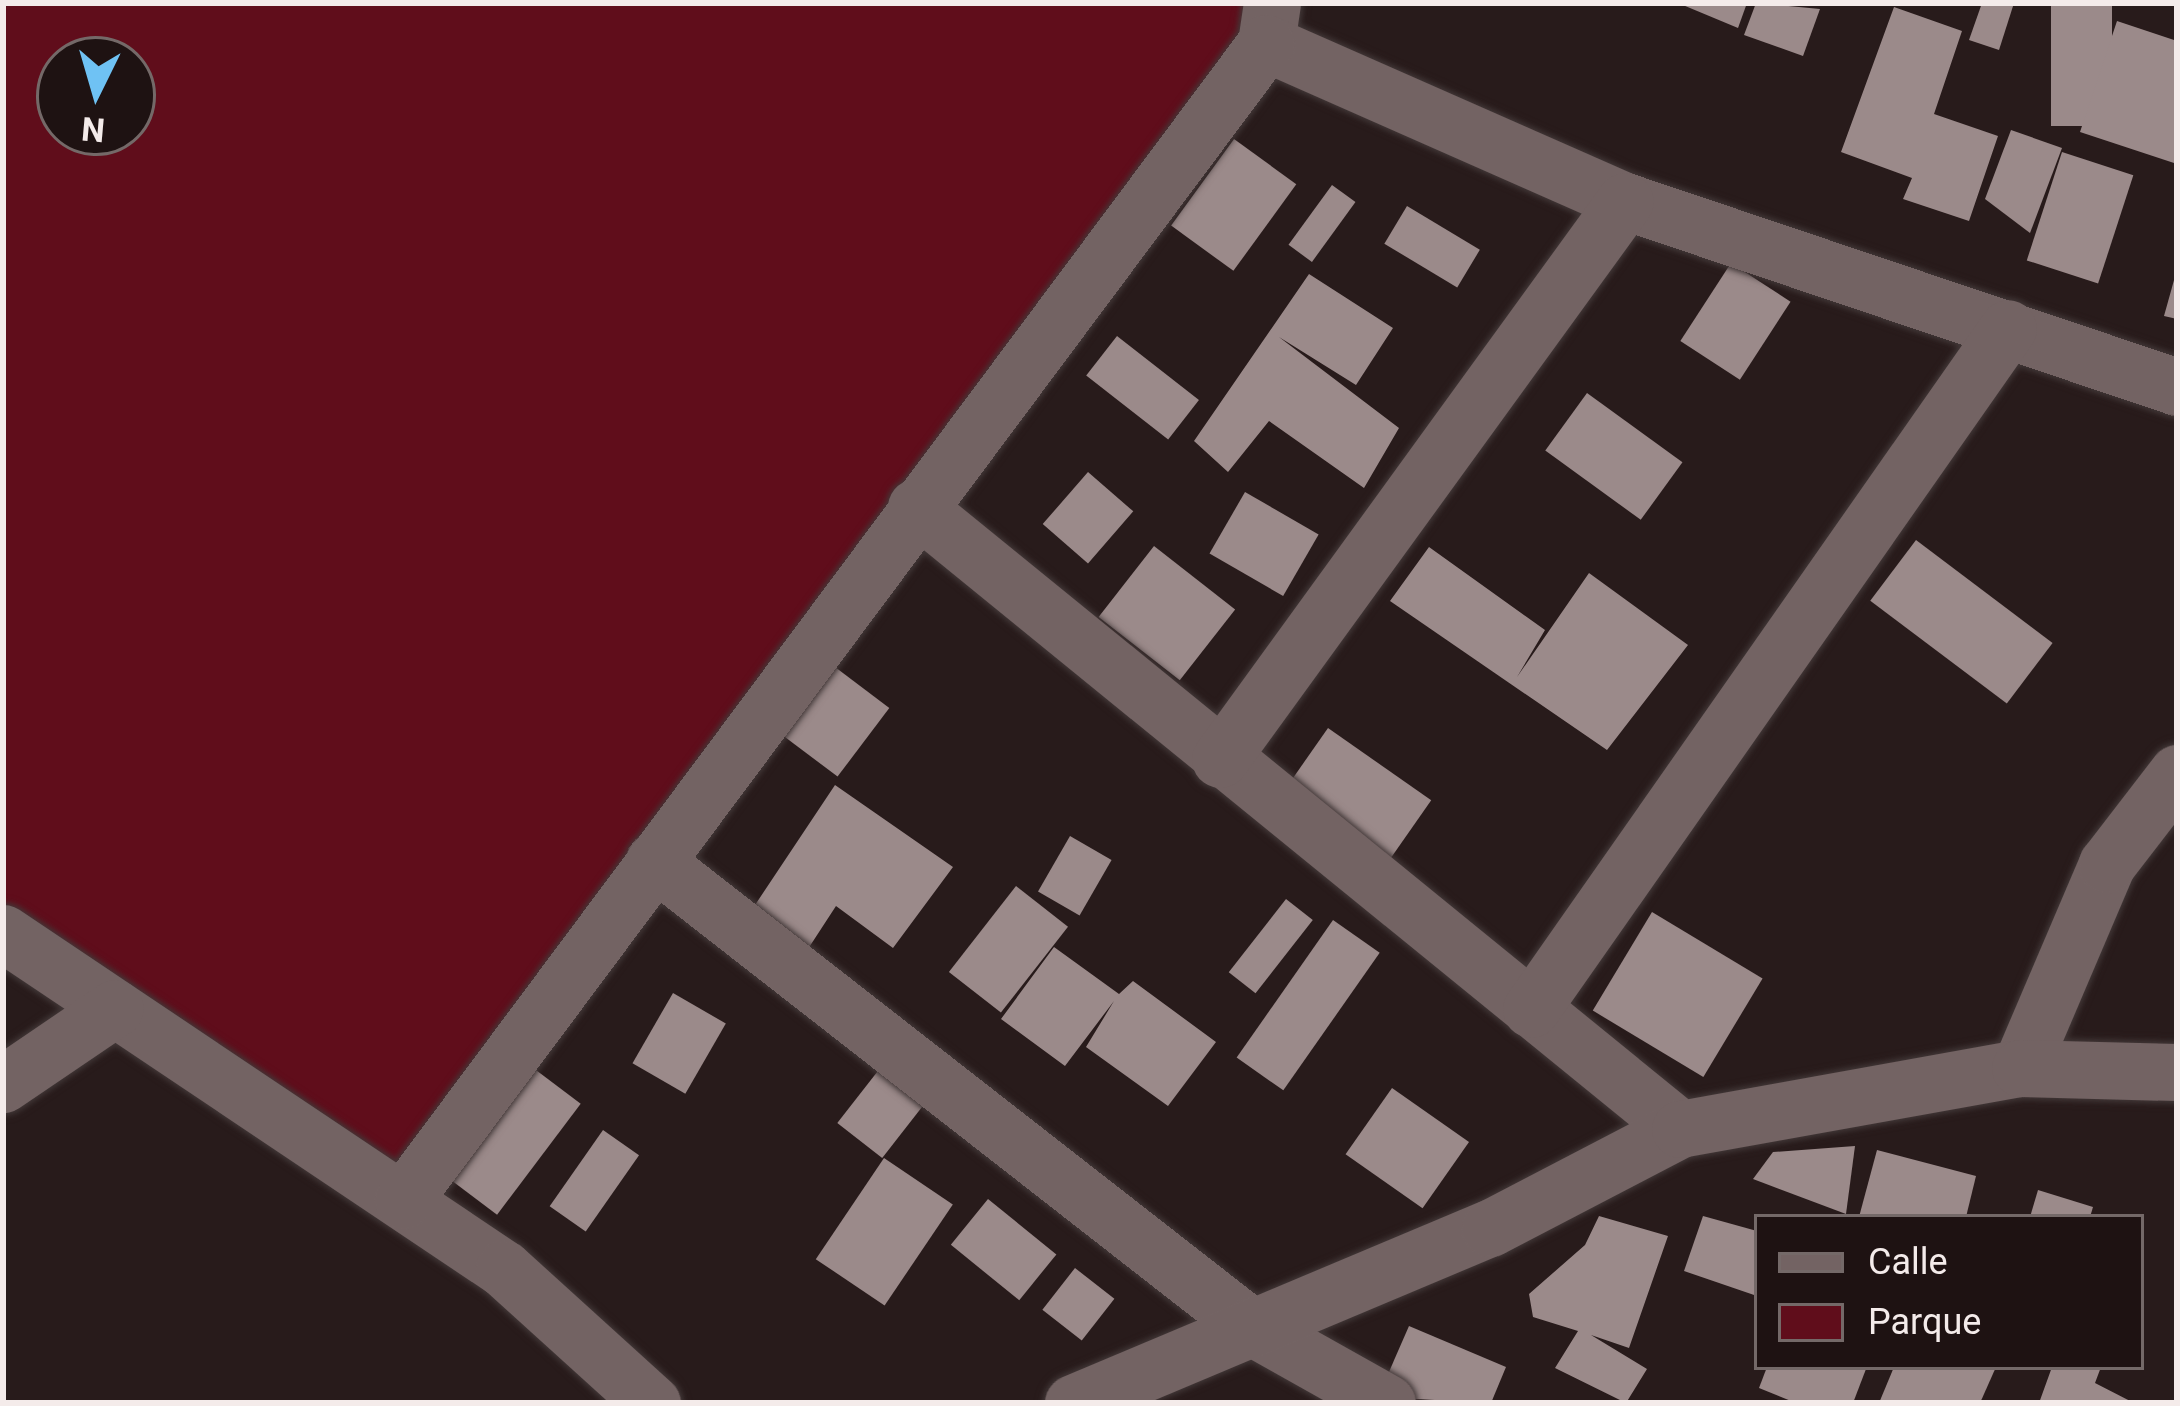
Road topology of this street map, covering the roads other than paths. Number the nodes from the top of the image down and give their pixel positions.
1 (1269, 23) edge
2 (1625, 201) junction
3 (2008, 328) junction
4 (2177, 387) edge
5 (916, 507) junction
6 (1220, 759) junction
7 (2177, 772) edge
8 (654, 861) junction
9 (3, 933) edge
10 (115, 1008) junction
11 (1531, 1009) junction
12 (2020, 1068) junction
13 (2177, 1072) edge
14 (3, 1084) edge
15 (1680, 1129) junction
16 (403, 1200) junction
17 (1250, 1326) junction
18 (652, 1403) edge
19 (1073, 1403) edge
20 (1387, 1403) edge

1 - 2 street
1 - 5 street
2 - 3 street
2 - 6 street
3 - 4 street
3 - 11 street
5 - 6 street
5 - 8 street
6 - 11 street
7 - 12 street
8 - 16 street
8 - 17 street
9 - 10 street
10 - 14 street
10 - 16 street
11 - 15 street
12 - 13 street
12 - 15 street
15 - 17 street
16 - 18 street
17 - 19 street
17 - 20 street

